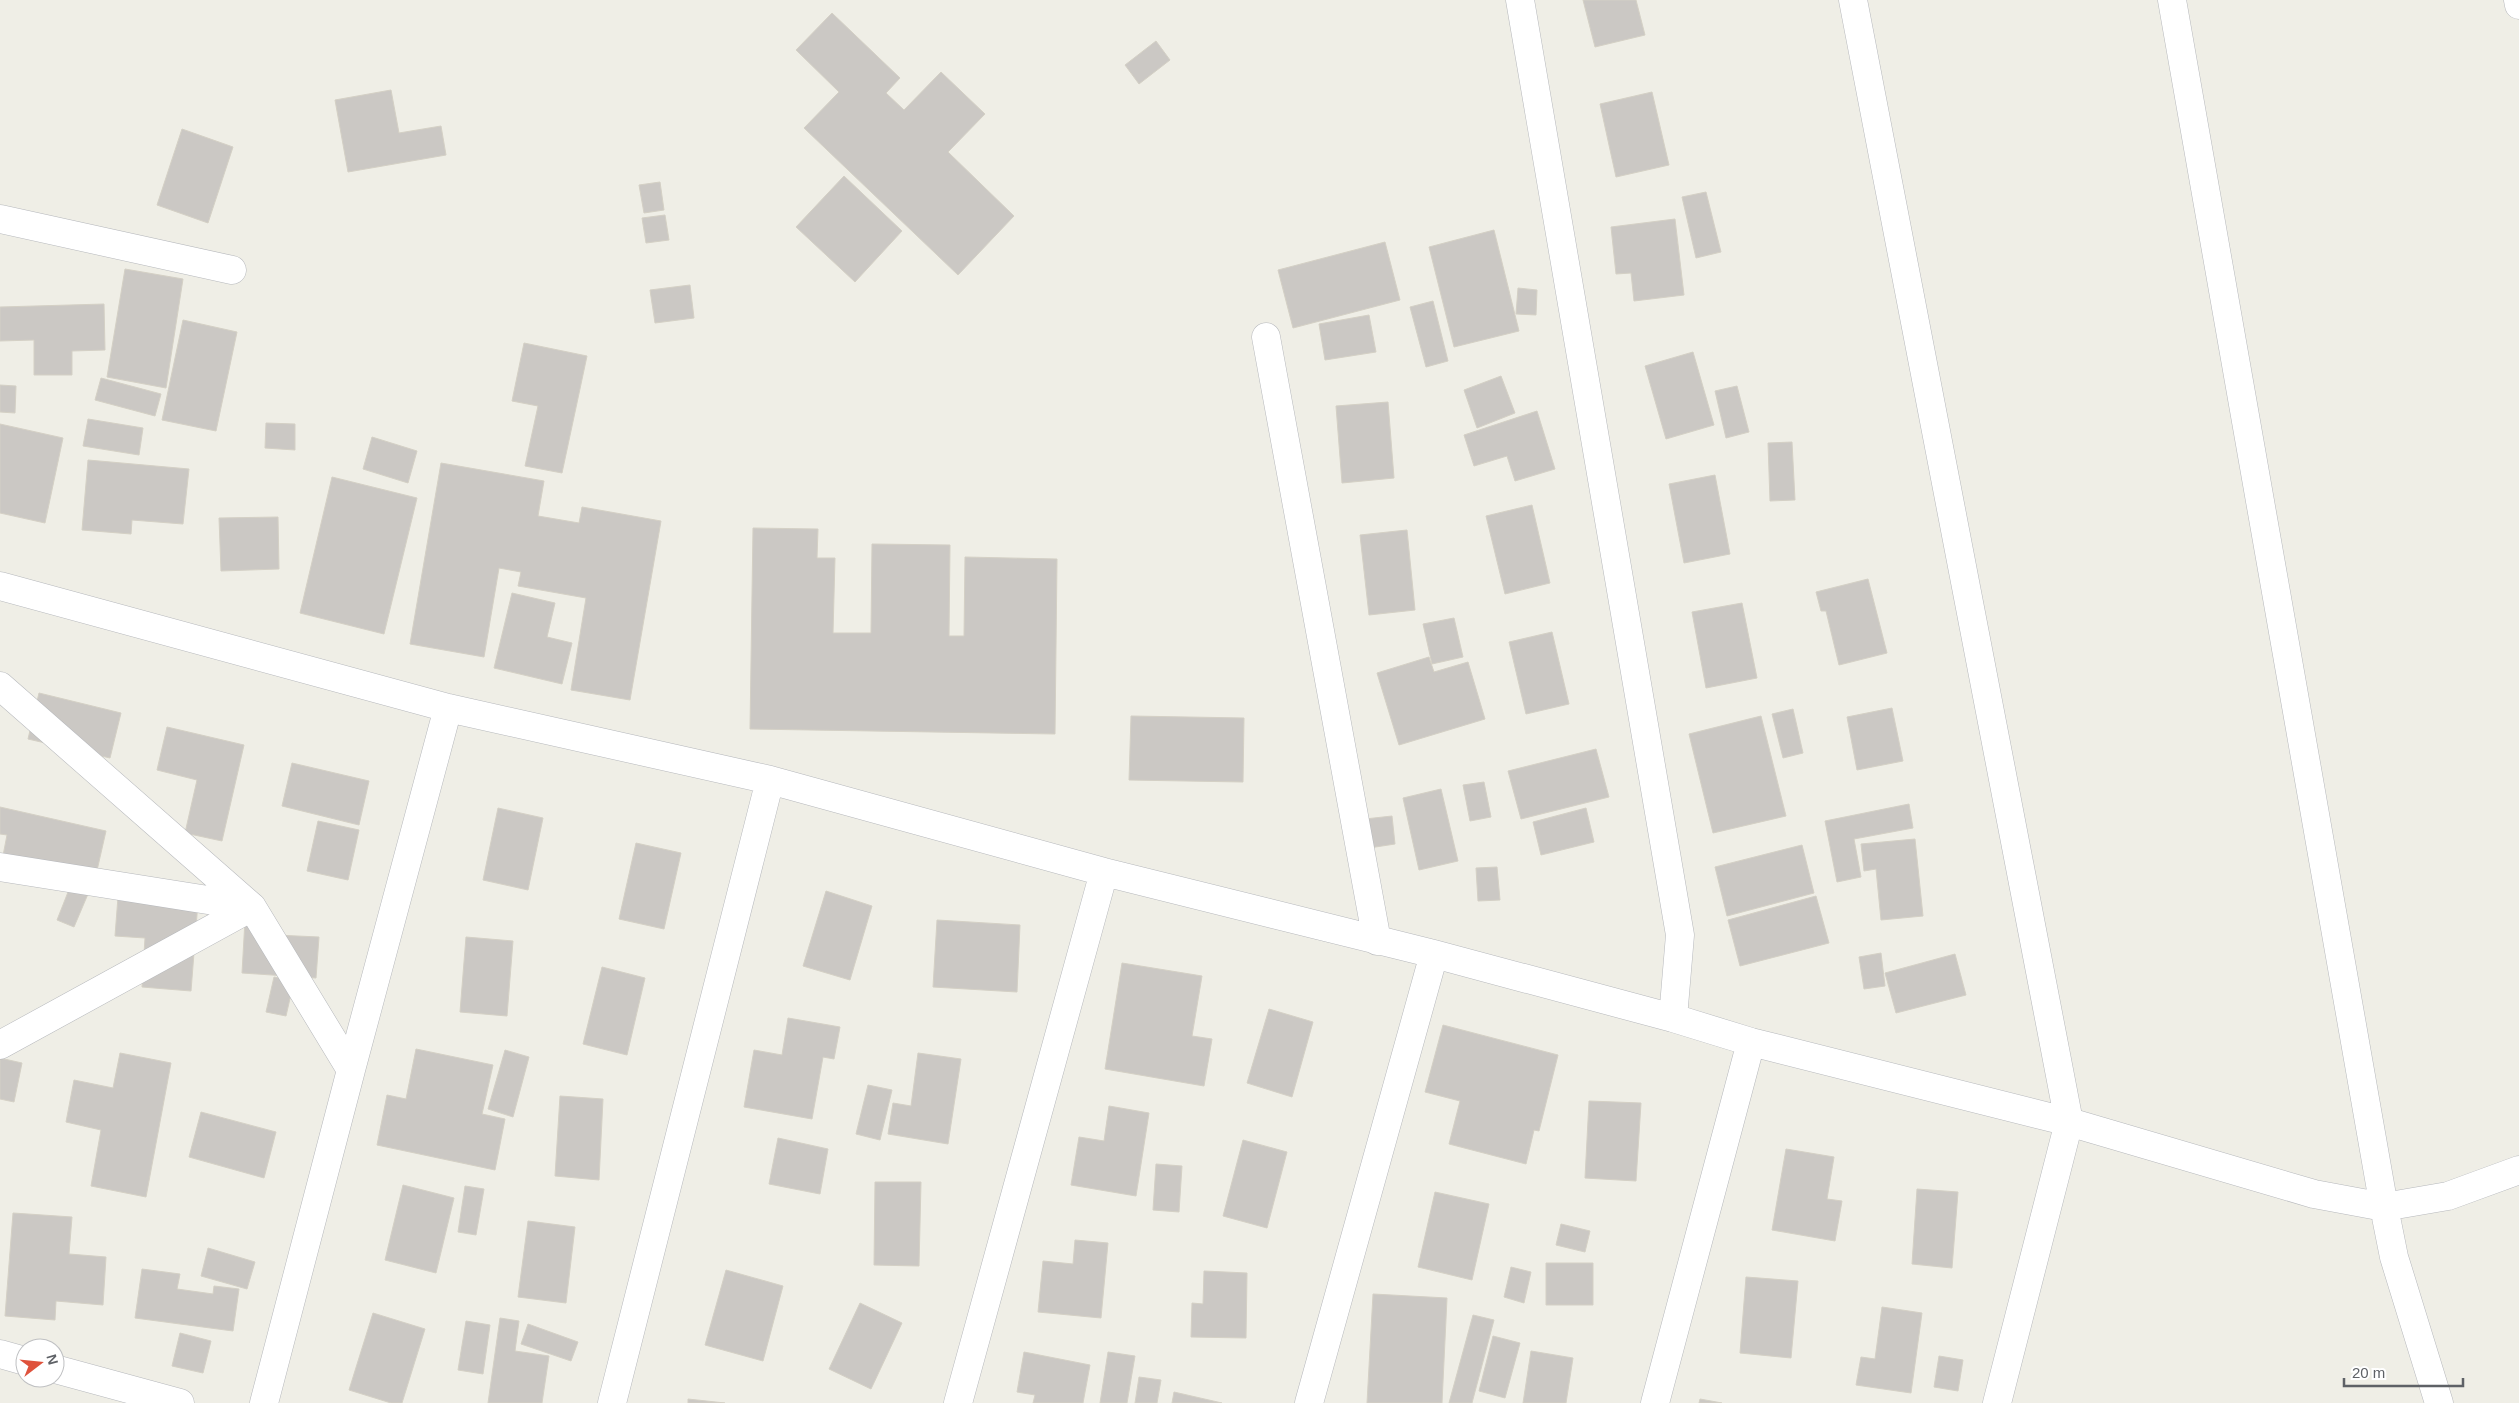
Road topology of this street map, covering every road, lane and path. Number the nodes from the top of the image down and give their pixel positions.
1 (1520, 0) edge
2 (1853, 0) edge
3 (2172, 0) edge
4 (2518, 0) edge
5 (2519, 5) edge
6 (0, 218) edge
7 (232, 270) dead end
8 (1266, 337) dead end
9 (0, 586) edge
10 (0, 686) edge
11 (448, 708) junction
12 (770, 780) junction
13 (0, 867) edge
14 (1104, 872) junction
15 (252, 907) junction
16 (1376, 941) junction
17 (1434, 954) junction
18 (1673, 1018) junction
19 (1750, 1042) junction
20 (0, 1045) edge
21 (351, 1070) junction
22 (2069, 1122) junction
23 (2519, 1170) edge
24 (2384, 1207) junction
25 (0, 1354) edge
26 (15, 1358) edge
27 (65, 1372) edge
28 (180, 1403) edge
29 (264, 1403) edge
30 (612, 1403) edge
31 (958, 1403) edge
32 (1309, 1403) edge
33 (1655, 1403) edge
34 (1997, 1403) edge
35 (2439, 1403) edge

1 - 18 street
2 - 22 street
3 - 24 street
4 - 5 street
6 - 7 street
8 - 16 street
9 - 11 street
10 - 15 street
11 - 12 street
11 - 21 street
12 - 14 street
12 - 30 street
13 - 15 street
14 - 16 street
14 - 31 street
15 - 20 street
15 - 21 street
16 - 17 street
17 - 18 street
17 - 32 street
18 - 19 street
19 - 22 street
19 - 33 street
21 - 29 street
22 - 24 street
22 - 34 street
23 - 24 street
24 - 35 street
25 - 26 street
27 - 28 street

